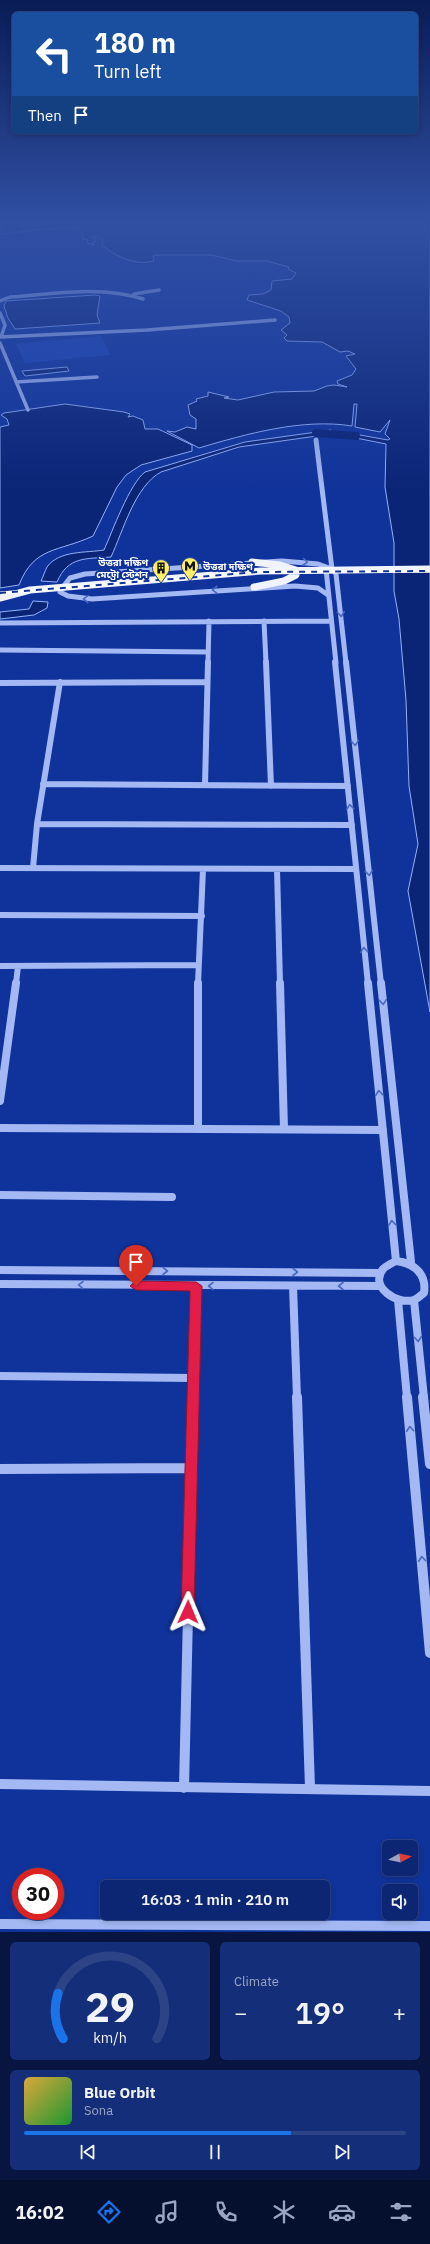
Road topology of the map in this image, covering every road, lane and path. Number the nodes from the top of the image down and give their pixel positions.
1 (0, 312) edge
2 (275, 320) dead end
3 (1, 337) edge
4 (0, 343) edge
5 (97, 377) dead end
6 (16, 382) junction
7 (28, 410) dead end
8 (316, 440) dead end
9 (252, 562) junction
10 (430, 570) edge
11 (328, 571) junction
12 (390, 572) junction
13 (296, 573) junction
14 (337, 575) junction
15 (430, 575) edge
16 (254, 587) junction
17 (61, 590) junction
18 (328, 595) junction
19 (0, 598) edge
20 (209, 621) junction
21 (264, 621) junction
22 (331, 621) junction
23 (0, 623) edge
24 (0, 650) edge
25 (208, 652) junction
26 (0, 682) edge
27 (60, 682) junction
28 (207, 682) junction
29 (43, 784) junction
30 (205, 785) junction
31 (271, 786) junction
32 (348, 786) junction
33 (38, 824) junction
34 (352, 825) junction
35 (0, 868) edge
36 (33, 868) junction
37 (203, 868) junction
38 (277, 869) junction
39 (356, 869) junction
40 (0, 915) edge
41 (202, 916) junction
42 (198, 965) junction
43 (0, 966) edge
44 (18, 966) junction
45 (0, 1101) edge
46 (0, 1128) edge
47 (198, 1128) junction
48 (284, 1129) junction
49 (383, 1130) junction
50 (0, 1195) edge
51 (172, 1197) dead end
52 (396, 1261) junction
53 (411, 1262) junction
54 (0, 1270) edge
55 (427, 1270) edge
56 (380, 1273) junction
57 (0, 1284) edge
58 (196, 1286) junction
59 (293, 1286) junction
60 (380, 1286) junction
61 (428, 1291) edge
62 (398, 1300) junction
63 (414, 1300) junction
64 (0, 1376) edge
65 (193, 1378) junction
66 (430, 1464) edge
67 (191, 1468) junction
68 (0, 1469) edge
69 (430, 1654) edge
70 (0, 1784) edge
71 (184, 1788) junction
72 (310, 1788) junction
73 (430, 1791) edge
74 (0, 1924) edge
75 (430, 1926) edge

1 - 3 street
2 - 3 street
4 - 6 street
5 - 6 street
6 - 7 street
8 - 11 street
9 -> 11 street
9 - 13 main road
9 - 17 street
10 - 12 main road
11 - 12 main road
11 - 13 main road
11 - 14 main road
11 - 18 street
12 - 14 main road
12 - 15 main road
13 - 16 main road
13 - 17 main road
14 -> 53 street
16 -> 17 street
16 - 18 street
17 - 19 main road
18 - 22 street
20 - 21 street
20 - 23 street
20 - 25 street
21 - 22 street
21 - 31 street
22 - 32 street
24 - 25 street
25 - 28 street
26 - 27 street
27 - 28 street
27 - 29 street
28 - 30 street
29 - 30 street
29 - 33 street
30 - 31 street
31 - 32 street
34 -> 32 street
33 - 34 street
33 - 36 street
34 - 39 street
35 - 36 street
36 - 37 street
37 - 38 street
37 - 41 street
38 - 39 street
38 - 48 street
49 -> 39 street
40 - 41 street
41 - 42 street
42 - 44 street
42 - 47 street
43 - 44 street
44 - 45 street
46 - 47 street
47 - 48 street
48 - 49 street
52 -> 49 street
50 - 51 street
52 - 53 street
52 - 56 street
53 - 55 street
54 -> 56 street
55 - 61 street
56 - 60 street
58 -> 57 street
59 -> 58 street
58 - 65 street
60 -> 59 street
59 - 72 street
60 - 62 street
61 - 63 street
62 - 63 street
69 -> 62 street
63 -> 66 street
64 - 65 street
65 - 67 street
67 - 68 street
67 - 71 street
70 - 71 street
71 - 72 street
72 - 73 street
74 - 75 street

